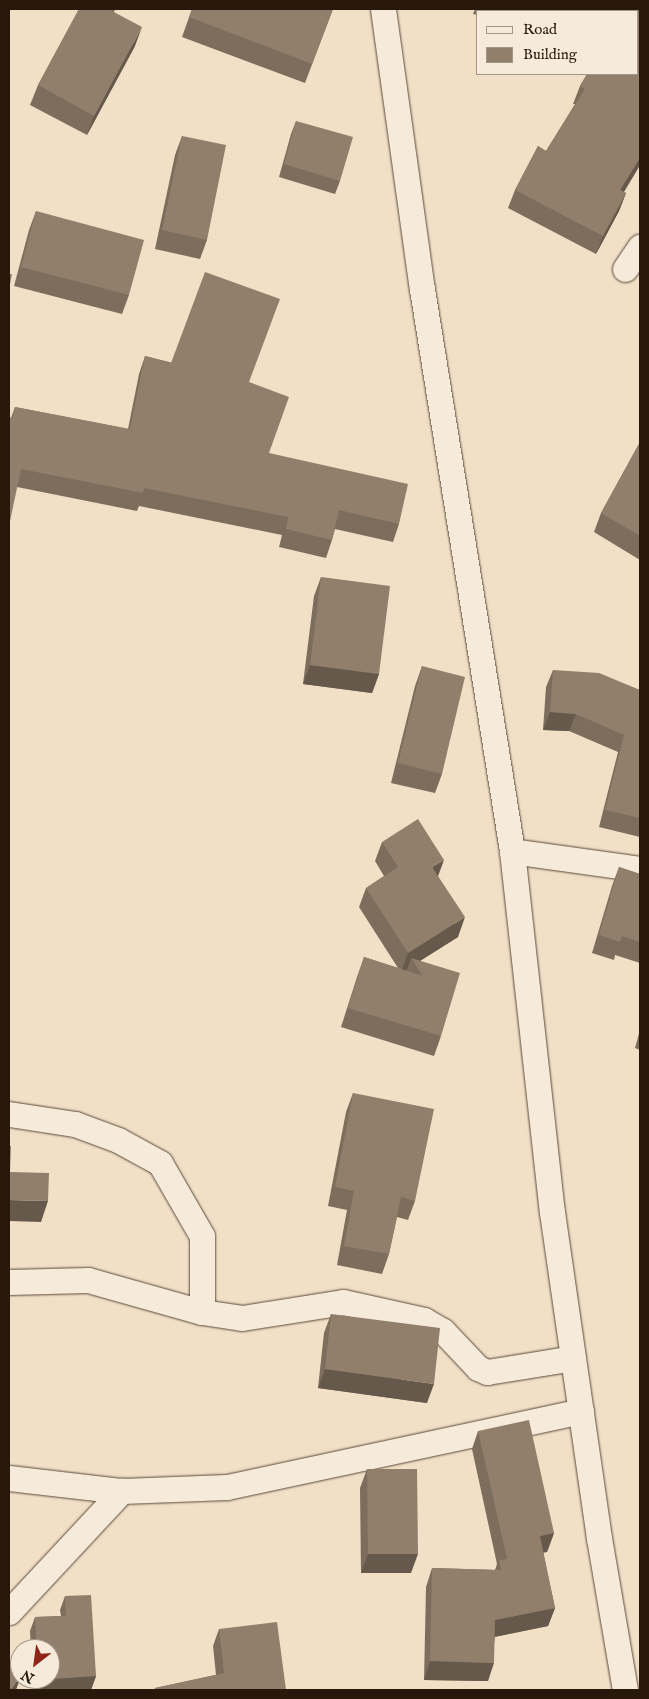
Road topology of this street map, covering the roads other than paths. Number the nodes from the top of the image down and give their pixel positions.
1 (383, 9) edge
2 (640, 247) edge
3 (624, 269) dead end
4 (512, 851) junction
5 (640, 869) edge
6 (9, 1114) edge
7 (9, 1282) edge
8 (202, 1312) junction
9 (573, 1358) junction
10 (581, 1411) junction
11 (9, 1478) edge
12 (122, 1491) junction
13 (9, 1612) edge
14 (625, 1690) edge

1 - 4 street
2 - 3 street
4 - 5 street
4 - 9 street
6 - 8 street
7 - 8 street
8 - 9 street
9 - 10 street
10 - 12 street
10 - 14 street
11 - 12 street
12 - 13 street

